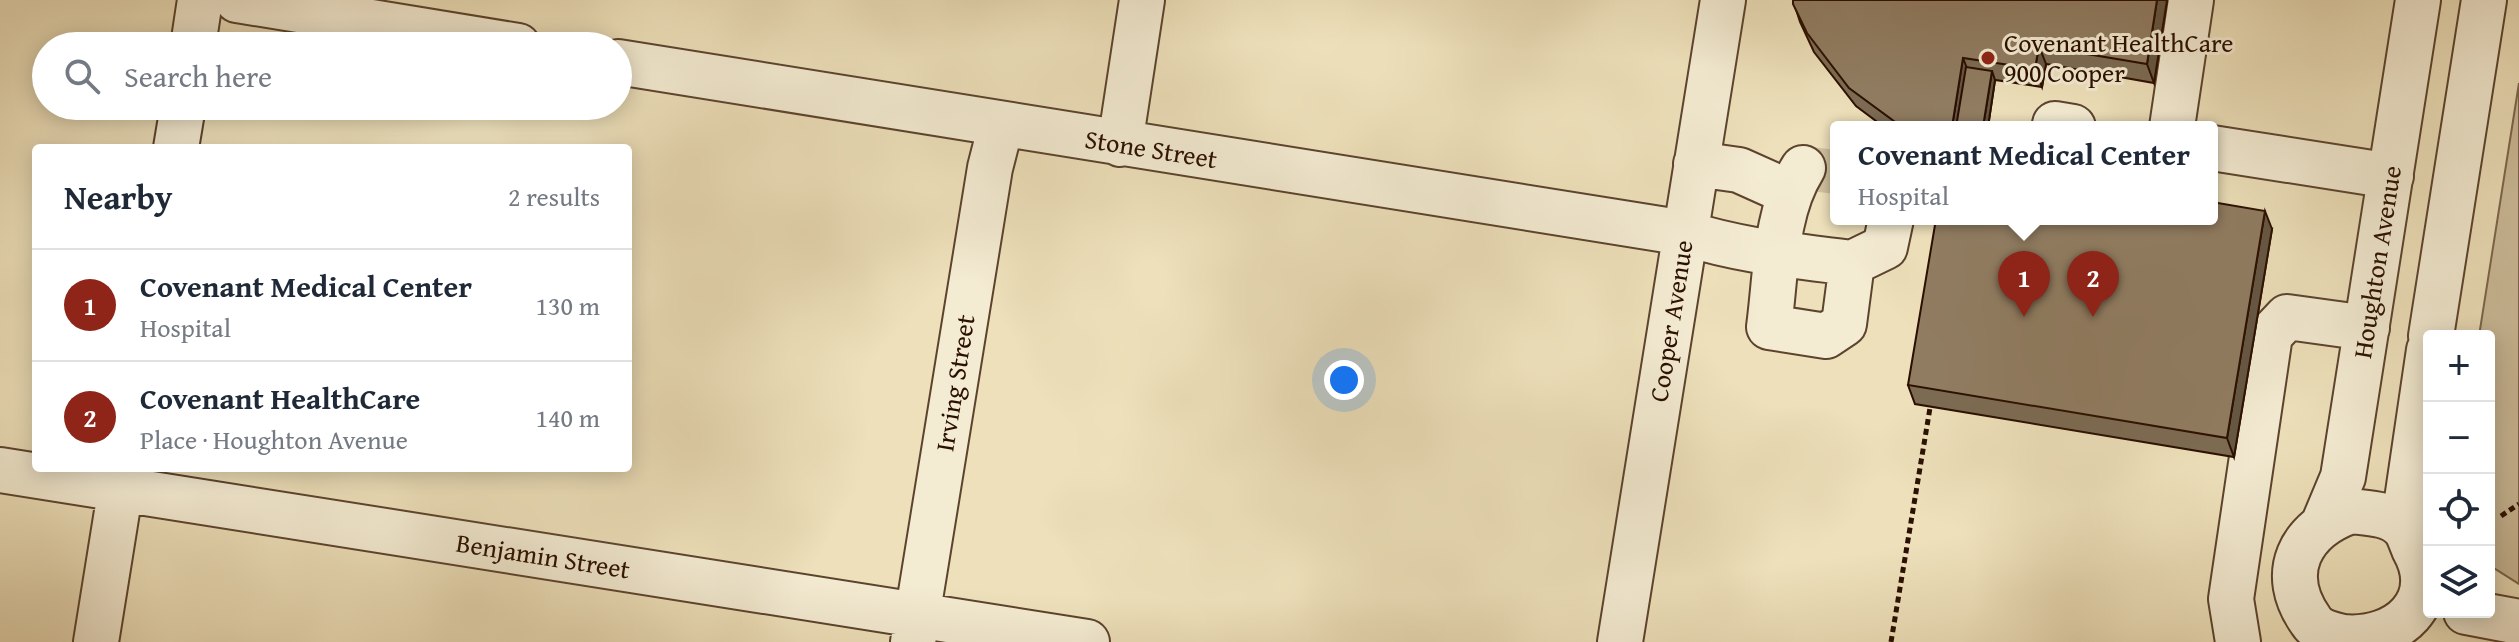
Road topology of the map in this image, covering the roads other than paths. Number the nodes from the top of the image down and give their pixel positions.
1 (200, 0) edge
2 (237, 0) edge
3 (1142, 0) edge
4 (1723, 0) edge
5 (2191, 0) edge
6 (2418, 0) edge
7 (2484, 0) edge
8 (195, 32) edge
9 (432, 32) edge
10 (632, 64) edge
11 (181, 120) edge
12 (2173, 121) edge
13 (1001, 125) junction
14 (177, 144) edge
15 (1120, 144) junction
16 (2218, 149) edge
17 (1696, 164) junction
18 (2391, 176) junction
19 (1890, 225) edge
20 (1685, 233) junction
21 (1779, 254) junction
22 (1852, 263) junction
23 (2367, 328) junction
24 (2432, 330) edge
25 (2423, 391) edge
26 (0, 470) edge
27 (122, 479) edge
28 (2325, 520) junction
29 (2403, 527) junction
30 (2423, 570) edge
31 (2423, 606) edge
32 (2495, 617) edge
33 (2519, 622) edge
34 (916, 628) edge
35 (2325, 637) edge
36 (96, 642) edge
37 (1087, 642) edge
38 (1620, 642) edge
39 (2238, 642) edge

1 - 8 street
2 - 9 street
3 - 15 street
4 - 17 street, Cooper Avenue
5 - 12 street
6 - 18 street, Houghton Avenue
7 - 24 street
10 - 13 street, Stone Street
11 - 14 street
13 - 15 street, Stone Street
13 - 34 street, Irving Street
15 - 20 street, Stone Street
16 - 18 street
17 - 20 street, Cooper Avenue
17 - 21 street
18 - 23 street, Houghton Avenue
19 - 22 street
20 - 21 street, Stone Street
20 - 38 street, Cooper Avenue
21 - 22 street, Stone Street
21 - 22 street
23 - 28 street, Houghton Avenue
23 - 39 street
25 - 29 street
26 - 27 street, Benjamin Street
27 - 34 street, Benjamin Street
27 - 36 street
28 - 29 street
28 - 35 street
29 - 30 street
31 - 35 street
32 - 33 street
34 - 37 street, Benjamin Street

